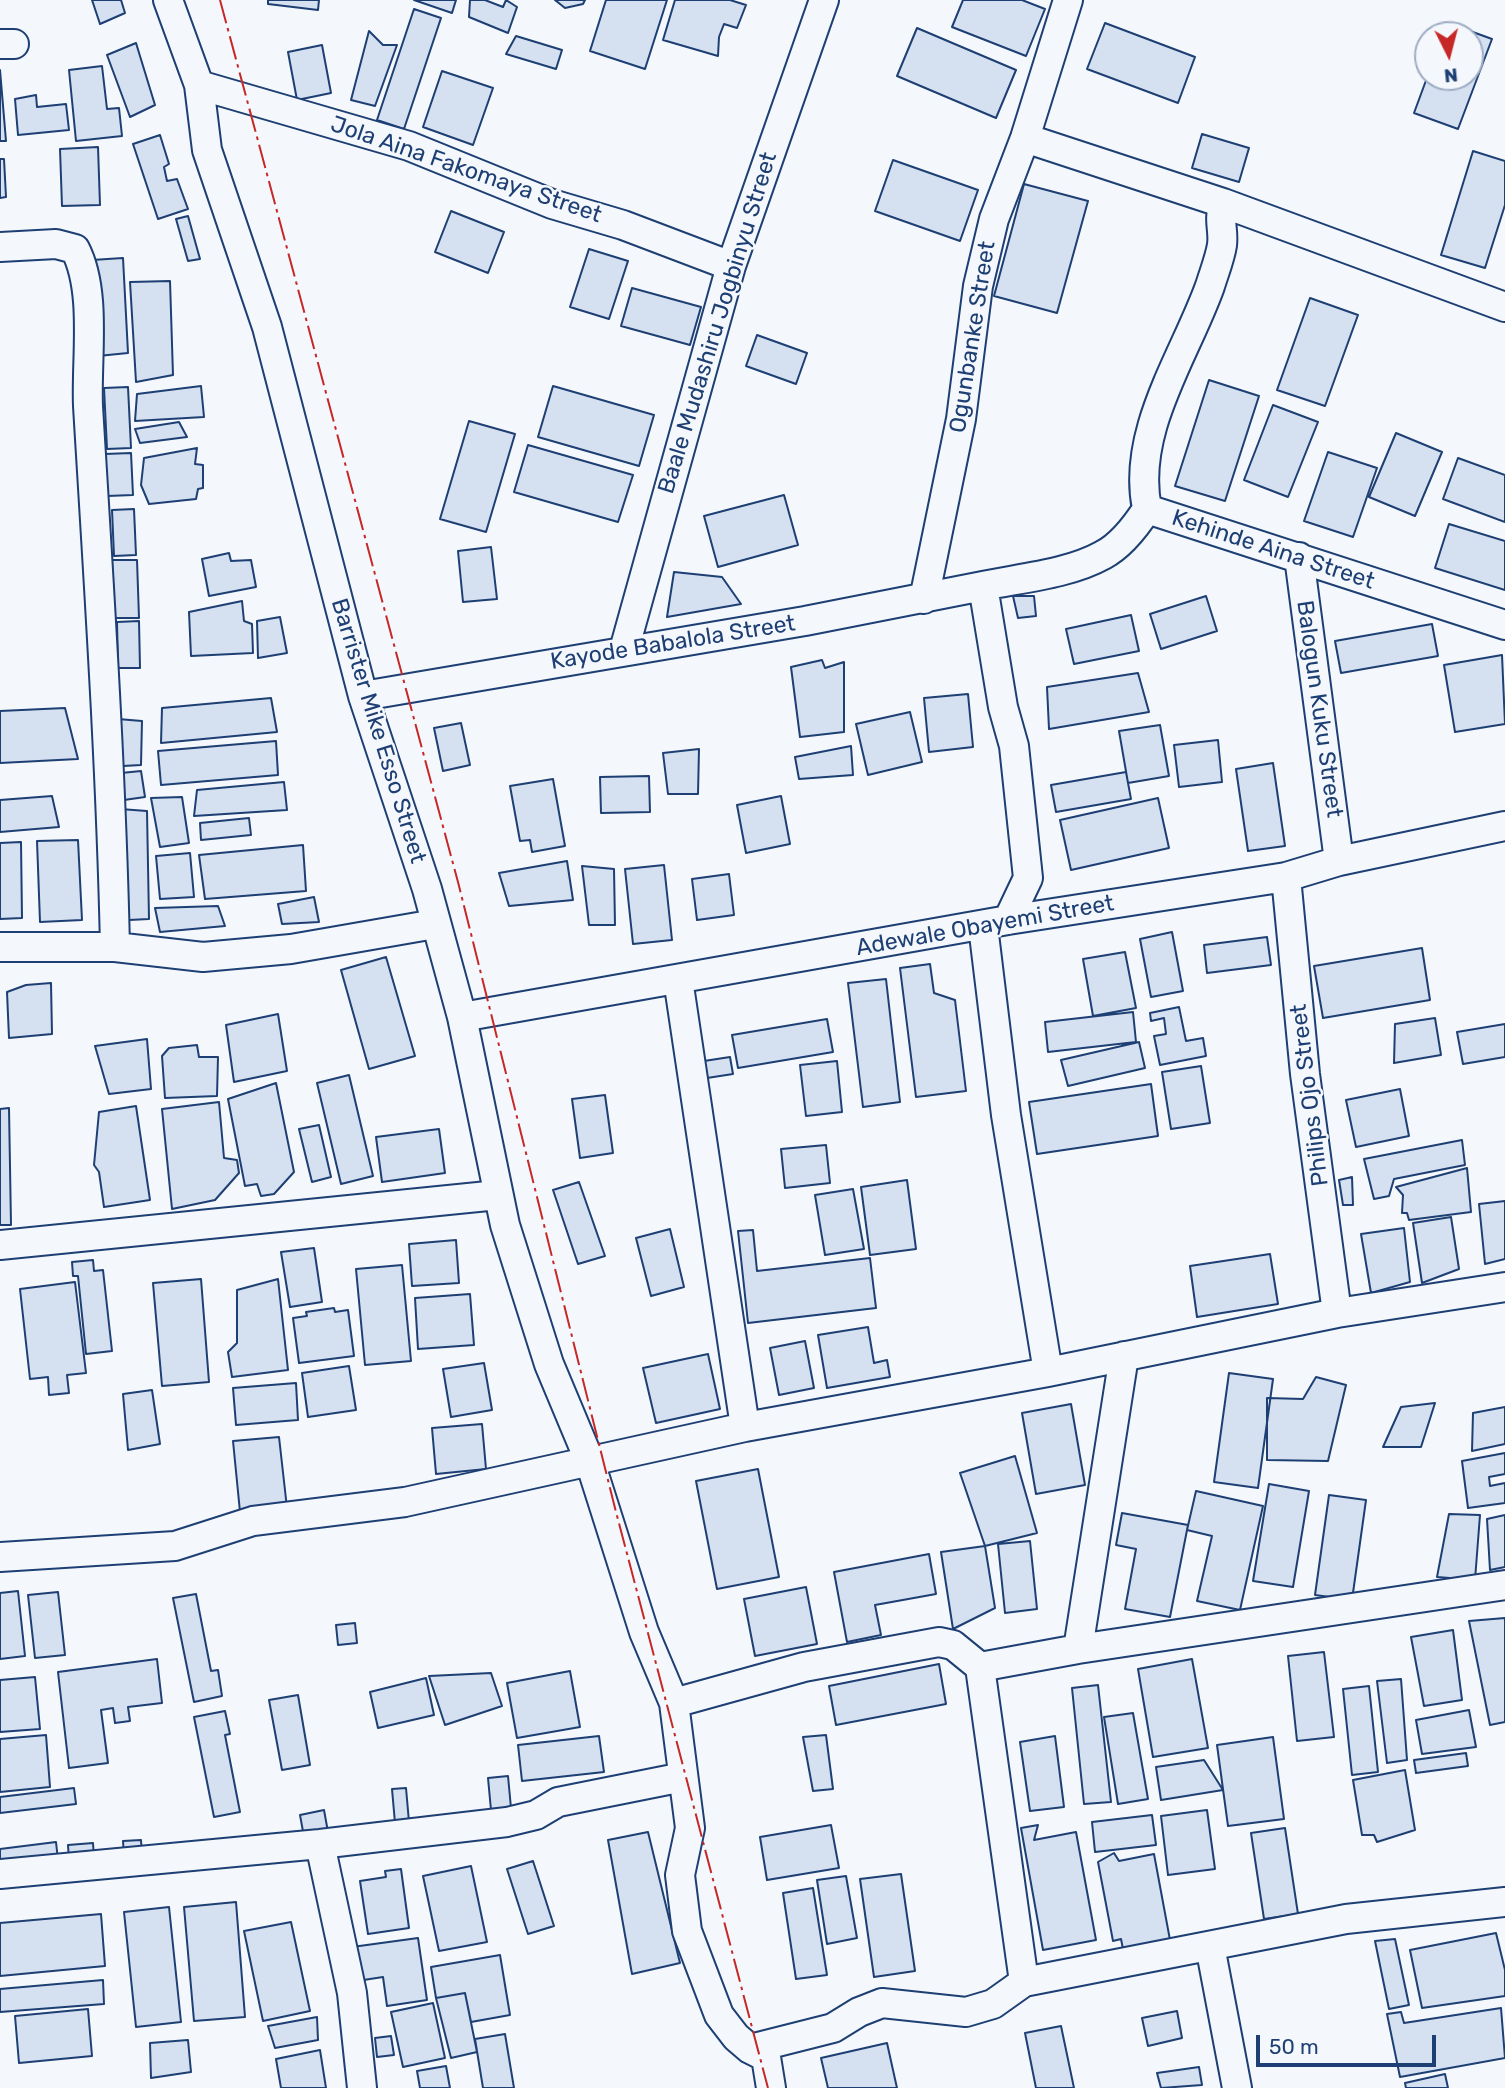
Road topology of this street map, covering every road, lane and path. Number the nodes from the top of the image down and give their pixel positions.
1 (168, 0) edge
2 (824, 0) edge
3 (1068, 0) edge
4 (198, 85) junction
5 (1025, 138) junction
6 (1223, 203) junction
7 (0, 247) edge
8 (731, 266) junction
9 (1505, 307) edge
10 (1147, 509) junction
11 (1298, 557) junction
12 (983, 586) junction
13 (924, 599) junction
14 (1505, 625) edge
15 (624, 650) junction
16 (363, 696) junction
17 (1505, 826) edge
18 (1339, 861) junction
19 (1286, 877) junction
20 (1028, 878) junction
21 (1073, 910) junction
22 (996, 923) junction
23 (435, 924) junction
24 (0, 947) edge
25 (115, 947) junction
26 (678, 979) junction
27 (462, 1017) junction
28 (498, 1195) junction
29 (0, 1245) edge
30 (1505, 1287) edge
31 (1337, 1313) junction
32 (1124, 1356) junction
33 (1048, 1372) junction
34 (746, 1427) junction
35 (590, 1462) junction
36 (0, 1558) edge
37 (1505, 1585) edge
38 (1078, 1648) junction
39 (979, 1667) junction
40 (674, 1703) junction
41 (682, 1777) junction
42 (320, 1844) junction
43 (0, 1874) edge
44 (1505, 1902) edge
45 (1210, 1946) junction
46 (1024, 1982) junction
47 (750, 2049) junction
48 (362, 2088) edge
49 (771, 2088) edge
50 (1237, 2088) edge

1 - 4 street, Barrister Mike Esso Street
2 - 8 street, Baale Mudashiru Jogbinyu Street
3 - 5 street, Ogunbanke Street
4 - 8 street, Jola Aina Fakomaya Street
4 - 16 street, Barrister Mike Esso Street
5 - 6 street
5 - 13 street, Ogunbanke Street
6 - 9 street
6 - 10 street, Kehinde Aina Street
7 - 25 street
8 - 15 street, Baale Mudashiru Jogbinyu Street
10 - 11 street, Kehinde Aina Street
10 - 12 street, Kayode Babalola Street
11 - 14 street, Kehinde Aina Street
11 - 18 street, Balogun Kuku Street
12 - 13 street, Kayode Babalola Street
12 - 20 street
13 - 15 street, Kayode Babalola Street
15 - 16 street, Kayode Babalola Street
16 - 23 street, Barrister Mike Esso Street
17 - 18 street, Adewale Obayemi Street
18 - 19 street, Adewale Obayemi Street
19 - 21 street, Adewale Obayemi Street
19 - 31 street, Philips Ojo Street
20 - 21 street
20 - 22 street
21 - 22 street, Adewale Obayemi Street
22 - 26 street, Adewale Obayemi Street
22 - 33 street
23 - 25 street
23 - 27 street, Barrister Mike Esso Street
24 - 25 street
26 - 27 street, Adewale Obayemi Street
26 - 34 street
27 - 28 street, Barrister Mike Esso Street
28 - 29 street
28 - 35 street, Barrister Mike Esso Street
30 - 31 street
31 - 32 street
32 - 33 street
32 - 38 street
33 - 34 street
34 - 35 street
35 - 36 street
35 - 40 street, Barrister Mike Esso Street
37 - 38 street
38 - 39 street
39 - 40 street
39 - 46 street
40 - 41 street, Barrister Mike Esso Street
41 - 42 street
41 - 47 street, Barrister Mike Esso Street
42 - 43 street
42 - 48 street
44 - 45 street
45 - 46 street
45 - 50 street
46 - 47 street
47 - 49 street, Barrister Mike Esso Street

